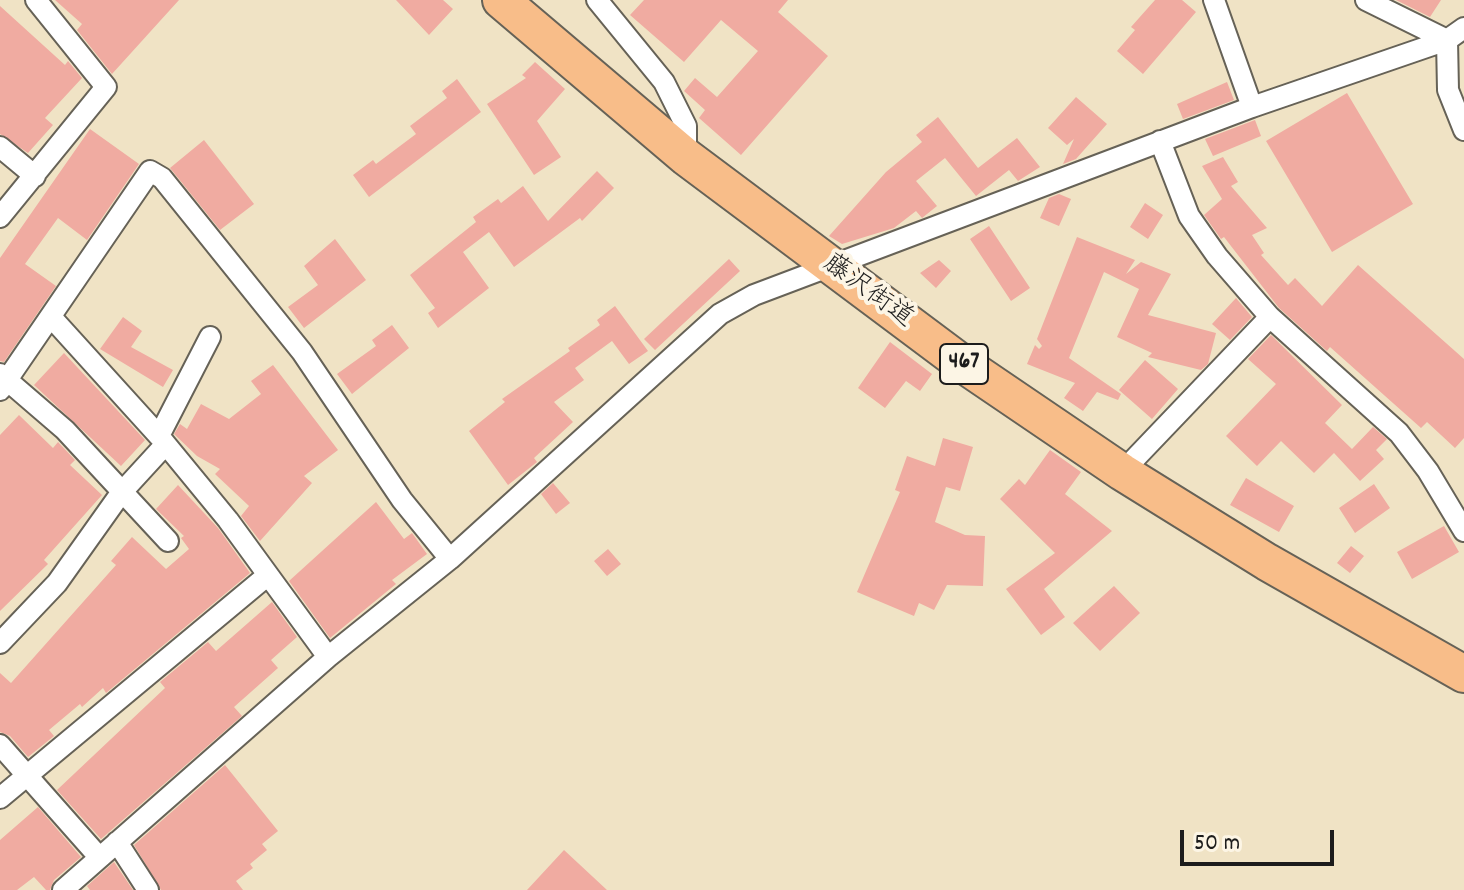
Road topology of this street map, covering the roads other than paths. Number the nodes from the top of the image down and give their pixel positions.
1 (36, 0) edge
2 (501, 0) edge
3 (597, 0) edge
4 (1214, 0) edge
5 (1366, 0) edge
6 (1464, 28) edge
7 (1447, 40) junction
8 (1252, 107) junction
9 (1464, 130) edge
10 (1160, 141) junction
11 (0, 147) edge
12 (686, 157) junction
13 (35, 176) junction
14 (0, 217) edge
15 (829, 266) junction
16 (1270, 317) junction
17 (52, 318) junction
18 (210, 337) dead end
19 (3, 381) edge
20 (162, 441) junction
21 (1122, 472) junction
22 (121, 493) junction
23 (1464, 531) edge
24 (168, 541) dead end
25 (450, 559) junction
26 (268, 575) junction
27 (0, 643) edge
28 (328, 657) junction
29 (1464, 674) edge
30 (0, 745) edge
31 (25, 775) junction
32 (0, 798) edge
33 (117, 842) junction
34 (99, 857) junction
35 (63, 890) edge
36 (148, 890) edge

1 - 13 street
2 - 12 highway, 藤沢街道 / 467
3 - 12 street
4 - 8 street
5 - 7 street
6 - 7 street
7 - 8 street
7 - 9 street
8 - 10 street
10 - 15 street
10 - 16 street
11 - 13 street
12 - 15 highway, 藤沢街道 / 467
13 - 14 street
15 - 21 highway, 藤沢街道 / 467
15 - 25 street
16 - 21 street
16 - 23 street
17 - 19 street
17 - 20 street
17 - 25 street
18 - 20 street
19 - 22 street
20 - 22 street
20 - 26 street
21 - 29 highway, 藤沢街道 / 467
22 - 24 street
22 - 27 street
25 - 28 street
26 - 28 street
26 - 31 street
28 - 33 street
30 - 31 street
31 - 32 street
31 - 34 street
33 - 34 street
33 - 36 street
34 - 35 street

